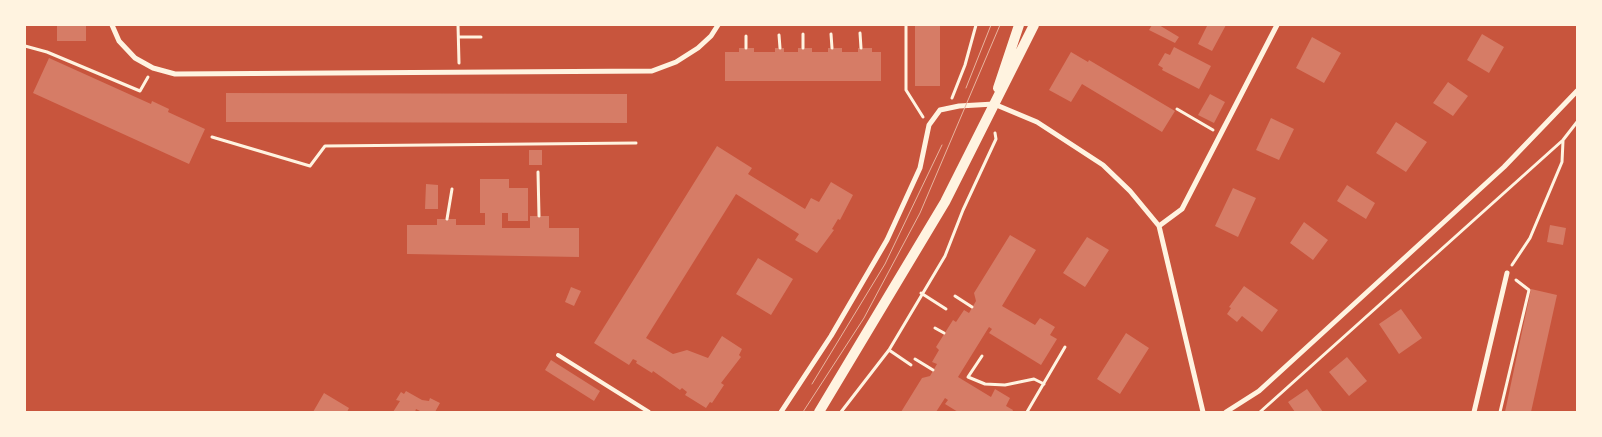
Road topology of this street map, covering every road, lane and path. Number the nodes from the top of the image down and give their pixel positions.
1 (112, 25) edge
2 (458, 25) edge
3 (718, 25) edge
4 (906, 25) edge
5 (976, 25) edge
6 (1019, 25) edge
7 (1034, 25) edge
8 (1277, 25) edge
9 (860, 33) dead end
10 (803, 34) dead end
11 (831, 34) dead end
12 (779, 35) dead end
13 (746, 36) dead end
14 (459, 37) junction
15 (482, 37) dead end
16 (25, 46) edge
17 (746, 48) dead end
18 (780, 48) dead end
19 (803, 48) dead end
20 (832, 48) dead end
21 (861, 48) dead end
22 (153, 68) junction
23 (459, 73) junction
24 (1577, 91) edge
25 (994, 104) junction
26 (948, 108) junction
27 (1177, 109) dead end
28 (1577, 122) edge
29 (929, 125) junction
30 (1210, 128) dead end
31 (995, 130) dead end
32 (212, 137) dead end
33 (1563, 140) junction
34 (636, 143) dead end
35 (538, 172) dead end
36 (452, 189) dead end
37 (539, 216) dead end
38 (447, 219) dead end
39 (1159, 226) junction
40 (1507, 273) junction
41 (921, 293) junction
42 (955, 296) dead end
43 (972, 307) dead end
44 (946, 309) dead end
45 (935, 328) dead end
46 (944, 333) dead end
47 (1065, 346) dead end
48 (889, 350) junction
49 (558, 355) dead end
50 (982, 356) dead end
51 (915, 359) dead end
52 (911, 365) dead end
53 (933, 370) dead end
54 (1044, 384) junction
55 (650, 412) edge
56 (781, 412) edge
57 (820, 412) edge
58 (841, 412) edge
59 (1027, 412) edge
60 (1203, 412) edge
61 (1226, 412) edge
62 (1260, 412) edge
63 (1474, 412) edge
64 (1500, 412) edge

1 - 22 street
2 - 14 path
3 - 23 street
4 - 29 path
5 - 26 path
6 - 25 main road
7 - 25 main road
8 - 39 street
9 - 21 path
10 - 19 path
11 - 20 path
12 - 18 path
13 - 17 path
14 - 15 path
14 - 23 path
16 - 22 path
22 - 23 street
24 - 61 street
25 - 26 street
25 - 39 street
25 - 57 main road
26 - 29 street
27 - 30 path
28 - 33 path
29 - 56 street
31 - 41 path
32 - 34 path
33 - 40 path
33 - 62 path
35 - 37 path
36 - 38 path
39 - 60 street
40 - 63 street
40 - 64 path
41 - 44 path
41 - 48 path
42 - 43 path
45 - 46 path
47 - 54 path
48 - 52 path
48 - 58 path
49 - 55 lane
50 - 54 path
51 - 53 path
54 - 59 path

